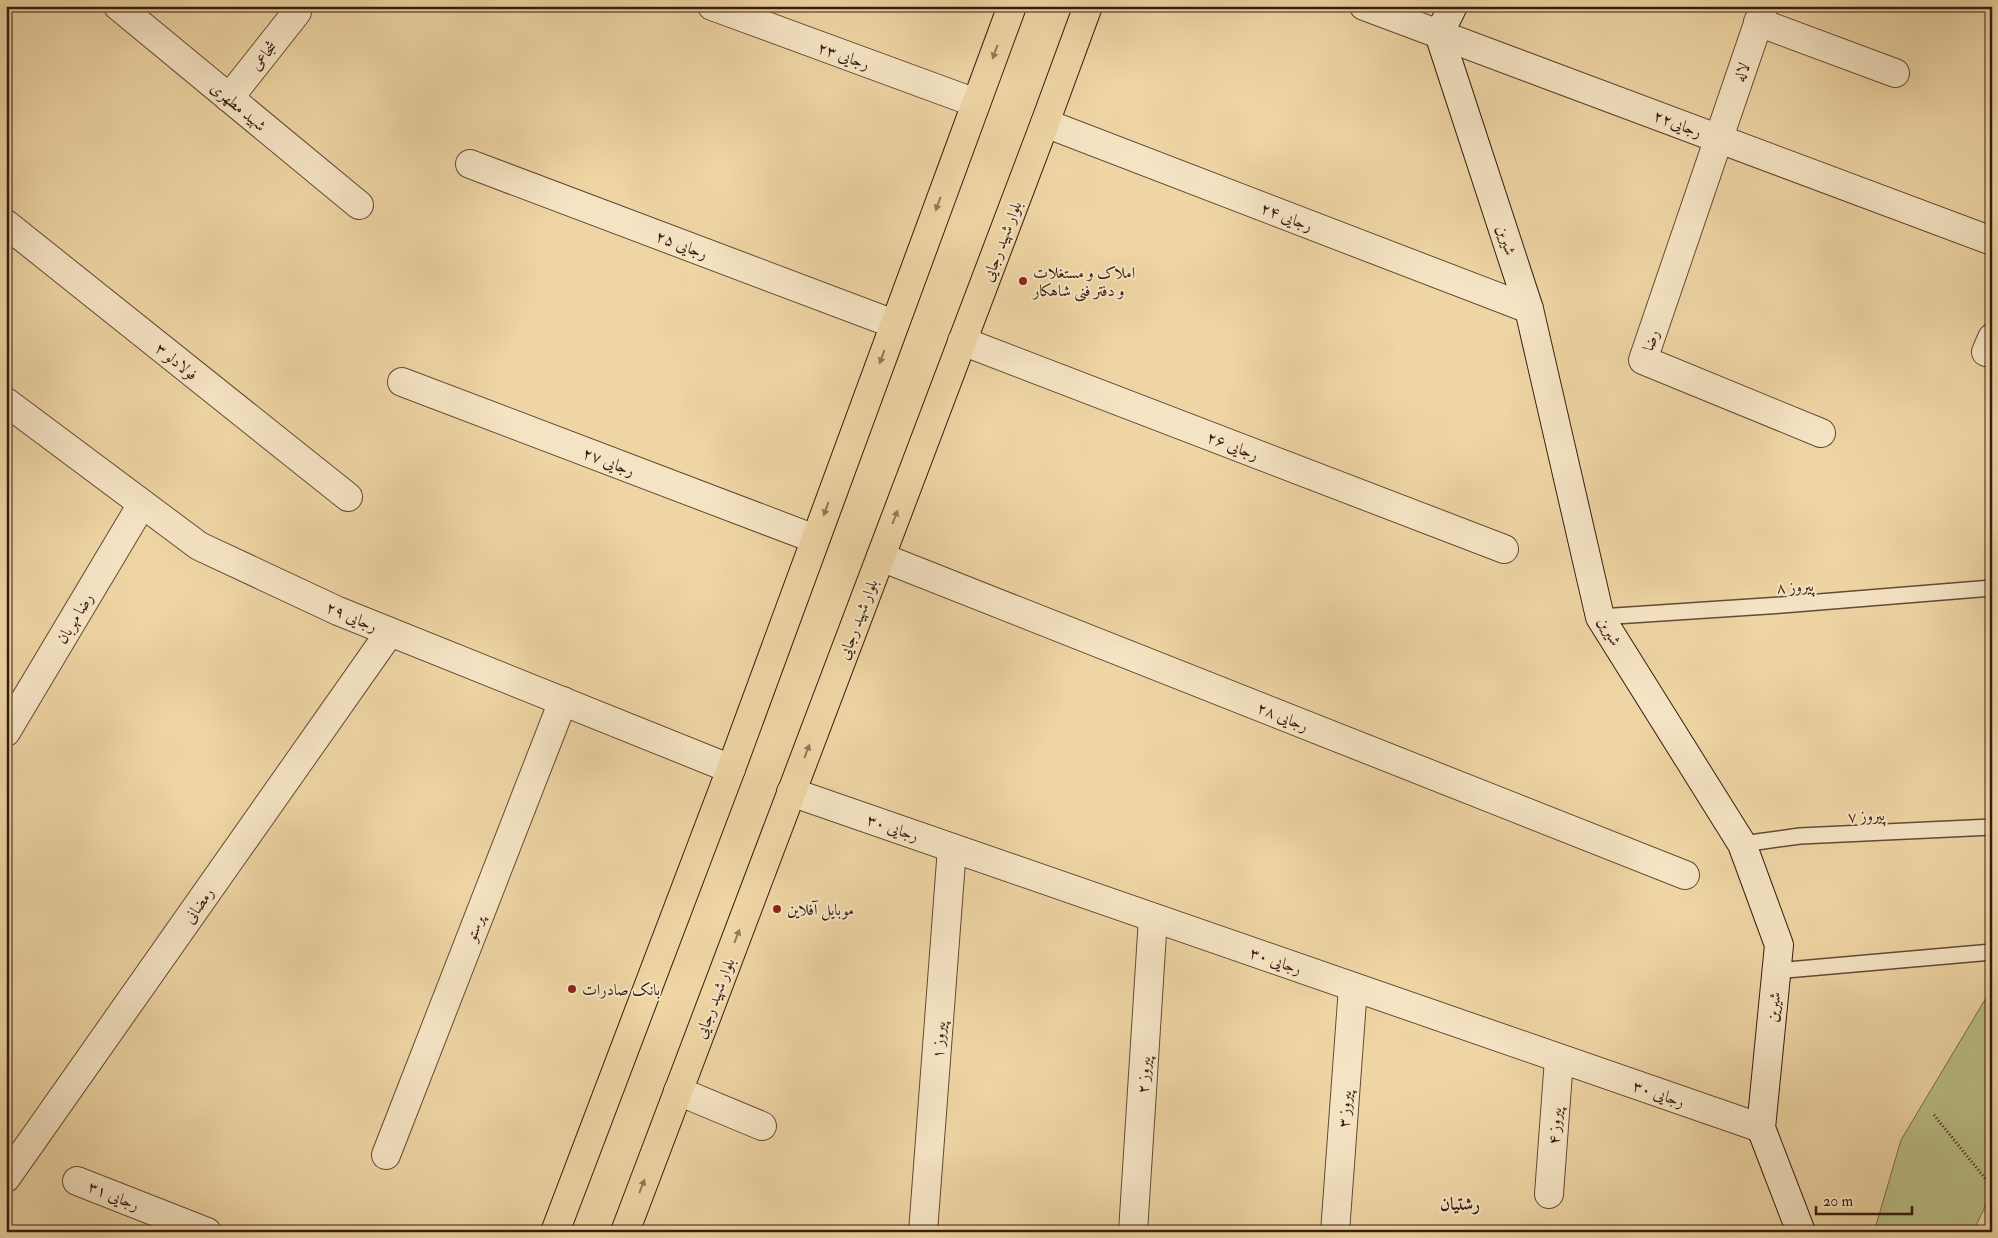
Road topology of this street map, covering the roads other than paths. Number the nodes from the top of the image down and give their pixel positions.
1 (712, 6) edge
2 (1012, 6) edge
3 (1088, 6) edge
4 (1364, 6) edge
5 (1453, 6) edge
6 (127, 9) edge
7 (298, 12) dead end
8 (1761, 14) edge
9 (1439, 34) junction
10 (1894, 73) dead end
11 (228, 98) junction
12 (976, 103) junction
13 (1045, 123) junction
14 (1719, 138) junction
15 (470, 164) dead end
16 (359, 205) dead end
17 (6, 224) edge
18 (1992, 241) edge
19 (1529, 309) junction
20 (894, 324) junction
21 (962, 341) junction
22 (402, 382) dead end
23 (6, 402) edge
24 (1821, 433) dead end
25 (348, 497) dead end
26 (142, 504) junction
27 (815, 539) junction
28 (1504, 548) dead end
29 (880, 557) junction
30 (1992, 588) edge
31 (1600, 617) junction
32 (390, 632) junction
33 (563, 701) junction
34 (6, 732) edge
35 (730, 769) junction
36 (791, 792) junction
37 (1992, 827) edge
38 (1742, 844) junction
39 (952, 848) junction
40 (1685, 875) dead end
41 (1153, 918) junction
42 (1992, 952) edge
43 (1776, 971) junction
44 (1353, 987) junction
45 (1559, 1058) junction
46 (678, 1091) junction
47 (762, 1126) dead end
48 (1761, 1128) junction
49 (386, 1155) dead end
50 (6, 1178) edge
51 (78, 1181) dead end
52 (1549, 1194) dead end
53 (206, 1232) edge
54 (556, 1232) edge
55 (625, 1232) edge
56 (923, 1232) edge
57 (1133, 1232) edge
58 (1335, 1232) edge
59 (1801, 1232) edge

1 - 12 street, رجایی ۲۳
2 -> 12 main road
3 - 13 main road, بلوار شهید رجایی
4 - 9 street, ۲۲رجایی
5 - 9 street
6 - 11 street, شهید مطهری
7 - 11 street, شجاعی
8 - 10 street
8 - 14 street, لاله
9 - 14 street, ۲۲رجایی
9 - 19 street, شیرین
11 - 16 street, شهید مطهری
12 -> 20 main road
13 - 19 street, رجایی ۲۴
13 - 21 main road, بلوار شهید رجایی
14 - 18 street, ۲۲رجایی
14 - 24 street, رضا
15 - 20 street, رجایی ۲۵
17 - 25 street, فولادلو ۳
19 - 31 street, شیرین
20 -> 27 main road
21 - 28 street, رجایی ۲۶
29 -> 21 main road, بلوار شهید رجایی
22 - 27 street, رجایی ۲۷
23 - 26 street, رجایی ۲۹
26 - 32 street, رجایی ۲۹
26 - 34 street, رضا مهربان
27 - 35 main road
36 -> 29 main road, بلوار شهید رجایی
29 - 40 street, رجایی ۲۸
30 - 31 lane, پیروز ۸
31 - 38 street, شیرین
32 - 33 street, رجایی ۲۹
32 - 50 street, رمضانی
33 - 35 street, رجایی ۲۹
33 - 49 street, پرستو
35 - 54 main road
36 - 39 street, رجایی ۳۰
46 -> 36 main road, بلوار شهید رجایی
37 - 38 lane, پیروز ۷
38 - 43 street, شیرین
39 - 41 street, رجایی ۳۰
39 - 56 street, پیروز ۱
41 - 44 street, رجایی ۳۰
41 - 57 street, پیروز ۲
42 - 43 lane
43 - 48 street, شیرین
44 - 45 street, رجایی ۳۰
44 - 58 street, پیروز ۳
45 - 48 street, رجایی ۳۰
45 - 52 street, پیروز ۴
46 - 47 street
55 -> 46 main road, بلوار شهید رجایی
48 - 59 street, شیرین
51 - 53 street, رجایی ۳۱

